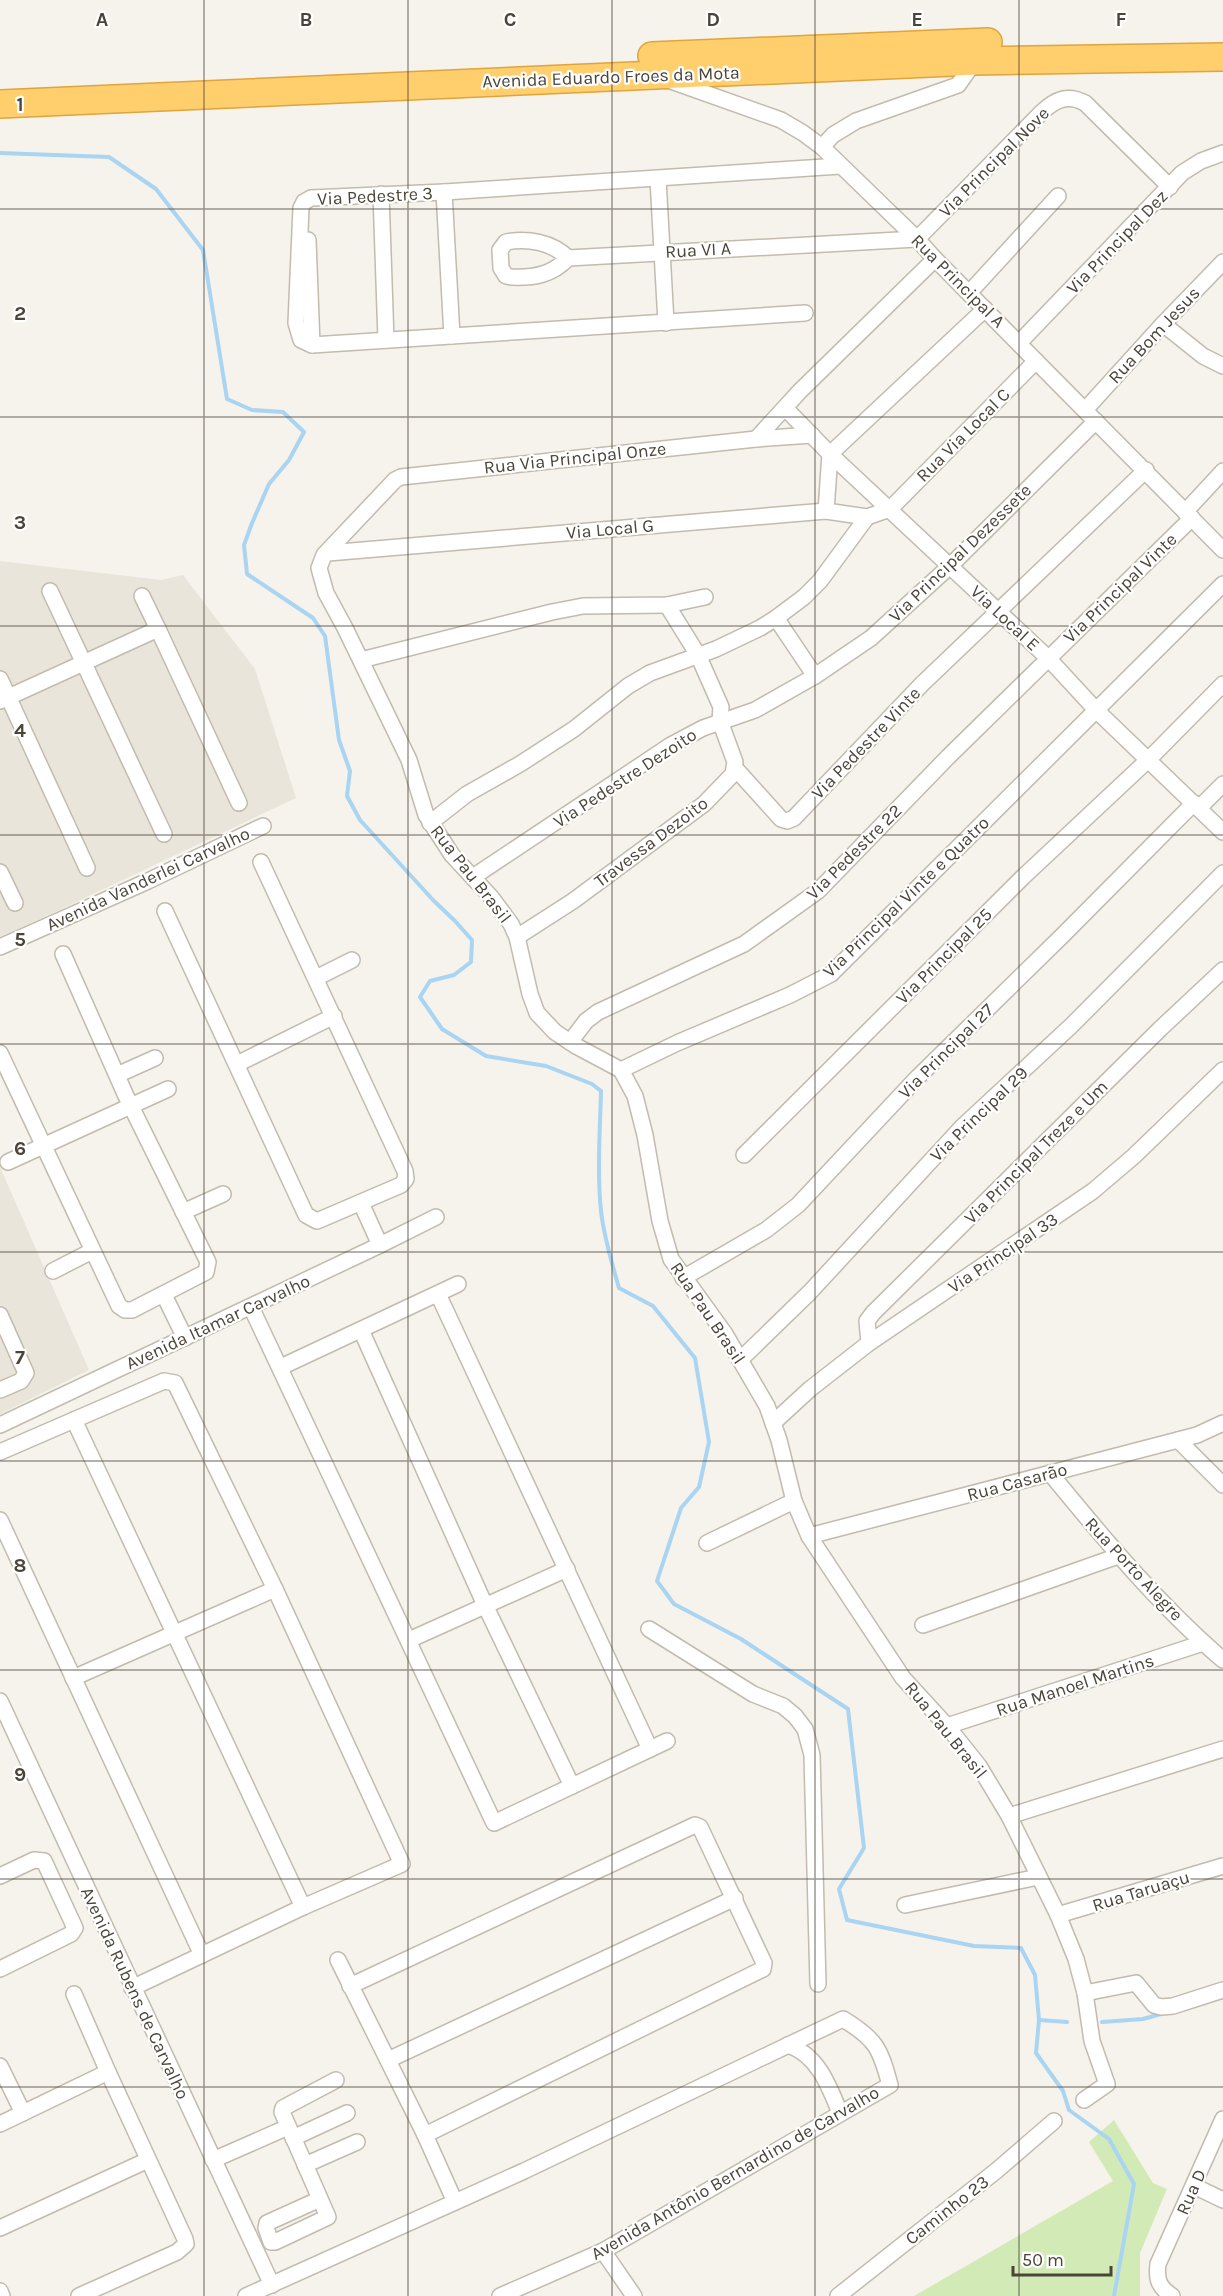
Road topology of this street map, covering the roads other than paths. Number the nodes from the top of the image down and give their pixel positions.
1 (1223, 38) edge
2 (1223, 57) edge
3 (975, 61) junction
4 (652, 74) junction
5 (0, 86) edge
6 (0, 104) edge
7 (822, 147) junction
8 (1223, 153) edge
9 (840, 166) junction
10 (658, 179) junction
11 (1170, 187) junction
12 (444, 192) junction
13 (381, 194) junction
14 (1058, 196) dead end
15 (917, 239) junction
16 (664, 252) junction
17 (568, 258) junction
18 (935, 259) junction
19 (1223, 262) edge
20 (969, 293) junction
21 (984, 309) junction
22 (805, 313) dead end
23 (666, 323) junction
24 (1163, 324) junction
25 (452, 336) junction
26 (386, 340) junction
27 (1019, 343) junction
28 (1036, 361) junction
29 (1223, 366) edge
30 (785, 408) junction
31 (1090, 415) junction
32 (812, 435) junction
33 (756, 440) junction
34 (830, 454) junction
35 (1146, 470) junction
36 (1223, 471) edge
37 (890, 509) junction
38 (826, 511) junction
39 (1189, 515) junction
40 (867, 517) junction
41 (1223, 550) edge
42 (328, 553) junction
43 (950, 566) junction
44 (1223, 585) edge
45 (50, 591) dead end
46 (142, 596) dead end
47 (705, 597) dead end
48 (667, 605) junction
49 (999, 613) junction
50 (776, 618) junction
51 (158, 628) junction
52 (698, 655) junction
53 (1048, 658) junction
54 (361, 660) junction
55 (84, 661) junction
56 (815, 676) junction
57 (0, 679) edge
58 (1223, 684) edge
59 (4, 699) edge
60 (1096, 710) junction
61 (720, 721) junction
62 (1148, 760) junction
63 (735, 768) junction
64 (1223, 784) edge
65 (239, 803) dead end
66 (1196, 806) junction
67 (430, 823) junction
68 (263, 826) dead end
69 (1223, 832) edge
70 (164, 834) dead end
71 (261, 862) dead end
72 (87, 868) dead end
73 (0, 872) edge
74 (1223, 873) edge
75 (473, 877) junction
76 (15, 903) dead end
77 (165, 911) dead end
78 (517, 937) junction
79 (0, 947) edge
80 (63, 954) dead end
81 (352, 960) dead end
82 (1223, 970) edge
83 (316, 978) junction
84 (334, 1016) junction
85 (570, 1042) junction
86 (0, 1053) edge
87 (155, 1058) dead end
88 (237, 1064) junction
89 (621, 1070) junction
90 (1223, 1070) edge
91 (117, 1075) junction
92 (168, 1089) dead end
93 (130, 1106) junction
94 (44, 1146) junction
95 (744, 1155) dead end
96 (8, 1162) dead end
97 (223, 1194) dead end
98 (361, 1203) junction
99 (183, 1212) junction
100 (436, 1217) dead end
101 (380, 1245) junction
102 (92, 1251) junction
103 (53, 1271) dead end
104 (683, 1278) junction
105 (458, 1284) dead end
106 (438, 1294) junction
107 (164, 1295) junction
108 (251, 1306) junction
109 (0, 1315) edge
110 (361, 1330) junction
111 (185, 1338) junction
112 (869, 1342) junction
113 (740, 1360) junction
114 (281, 1367) junction
115 (0, 1390) edge
116 (74, 1420) junction
117 (773, 1423) junction
118 (1223, 1423) edge
119 (0, 1425) edge
120 (1178, 1440) junction
121 (0, 1452) edge
122 (1050, 1473) junction
123 (1223, 1485) edge
124 (794, 1501) junction
125 (0, 1520) edge
126 (809, 1536) junction
127 (707, 1543) dead end
128 (1118, 1556) junction
129 (567, 1569) junction
130 (275, 1589) junction
131 (485, 1605) junction
132 (923, 1624) dead end
133 (649, 1629) dead end
134 (174, 1634) junction
135 (409, 1640) junction
136 (1203, 1643) junction
137 (1223, 1660) edge
138 (73, 1678) junction
139 (0, 1701) edge
140 (5, 1725) edge
141 (947, 1726) junction
142 (667, 1741) dead end
143 (650, 1749) junction
144 (1223, 1749) edge
145 (572, 1786) junction
146 (1009, 1816) junction
147 (1223, 1866) edge
148 (0, 1876) edge
149 (1038, 1877) junction
150 (735, 1899) junction
151 (905, 1905) dead end
152 (303, 1907) junction
153 (1058, 1915) junction
154 (202, 1955) junction
155 (339, 1960) dead end
156 (0, 1969) edge
157 (818, 1984) dead end
158 (350, 1986) junction
159 (132, 1988) junction
160 (1223, 1990) edge
161 (1085, 1993) junction
162 (74, 1994) dead end
163 (788, 2045) junction
164 (388, 2060) junction
165 (0, 2066) edge
166 (108, 2072) junction
167 (336, 2080) dead end
168 (1084, 2100) dead end
169 (23, 2113) junction
170 (347, 2113) dead end
171 (840, 2113) junction
172 (1223, 2119) edge
173 (1054, 2121) dead end
174 (0, 2124) edge
175 (290, 2132) junction
176 (425, 2135) junction
177 (357, 2142) dead end
178 (148, 2160) junction
179 (213, 2160) junction
180 (305, 2164) junction
181 (1194, 2186) junction
182 (320, 2199) dead end
183 (1223, 2200) edge
184 (455, 2202) junction
185 (0, 2228) edge
186 (603, 2251) junction
187 (272, 2285) junction
188 (0, 2291) edge
189 (2, 2296) edge
190 (79, 2296) edge
191 (246, 2296) edge
192 (500, 2296) edge
193 (634, 2296) edge
194 (838, 2296) edge
195 (1172, 2296) edge

1 - 5 highway, Avenida Eduardo Froes da Mota
2 - 3 highway, Avenida Eduardo Froes da Mota
3 - 4 highway, Avenida Eduardo Froes da Mota
3 - 7 street
4 - 6 highway, Avenida Eduardo Froes da Mota
4 - 7 street, Rua Principal A
7 - 9 street, Rua Principal A
8 - 11 street, Via Principal Dez
9 - 10 street, Via Pedestre 3
9 - 15 street, Rua Principal A
10 - 12 street, Via Pedestre 3
10 - 16 street
11 - 15 street, Via Principal Nove
11 - 27 street, Via Principal Dez
12 - 13 street, Via Pedestre 3
12 - 25 street
13 - 26 street
13 - 26 street, Via Pedestre 3
14 - 20 street
15 - 16 street, Rua VI A
15 - 18 street, Rua Principal A
16 - 17 street, Rua VI A
16 - 23 street
17 - 17 street
18 - 20 street, Rua Principal A
18 - 30 street
19 - 24 street, Rua Bom Jesus
20 - 21 street, Rua Principal A
21 - 27 street, Rua Principal A
21 - 34 street
22 - 23 street, Via Pedestre 3
23 - 25 street, Via Pedestre 3
24 - 29 street
24 - 31 street, Rua Bom Jesus
25 - 26 street, Via Pedestre 3
27 - 28 street, Rua Principal A
28 - 31 street, Rua Principal A
28 - 37 street, Rua Via Local C
30 - 32 street, Via Local E
30 - 33 street
31 - 35 street, Rua Principal A
31 - 43 street, Via Principal Dezessete
32 - 33 street, Rua Via Principal Onze
32 - 34 street, Via Local E
33 - 42 street, Rua Via Principal Onze
34 - 37 street, Via Local E
34 - 38 street
35 - 39 street, Rua Principal A
35 - 49 street
36 - 39 street
37 - 40 street, Via Local G
37 - 43 street, Via Local E
38 - 40 street, Via Local G
38 - 42 street, Via Local G
39 - 41 street, Rua Principal A
39 - 53 street, Via Principal Vinte
40 - 50 street
42 - 54 street, Rua Pau Brasil
43 - 49 street, Via Local E
43 - 56 street, Via Principal Dezessete
44 - 60 street, Via Principal Vinte e Quatro
45 - 55 street
46 - 51 street
47 - 48 street
48 - 52 street
48 - 54 street
49 - 53 street, Via Local E
49 - 63 street, Via Pedestre Vinte
50 - 52 street
50 - 56 street
51 - 55 street
51 - 65 street
52 - 61 street
52 - 67 street
53 - 60 street, Via Local E
53 - 85 street, Via Pedestre 22
54 - 67 street, Rua Pau Brasil
55 - 59 street
55 - 70 street
56 - 61 street, Via Pedestre Dezoito
57 - 59 street
58 - 62 street, Via Principal 25
59 - 72 street
60 - 62 street, Via Local E
60 - 89 street, Via Principal Vinte e Quatro
61 - 63 street
61 - 75 street, Via Pedestre Dezoito
62 - 66 street, Via Local E
62 - 95 street, Via Principal 25
63 - 78 street, Travessa Dezoito
64 - 66 street, Via Principal 27
66 - 69 street, Via Local E
66 - 104 street, Via Principal 27
67 - 75 street, Rua Pau Brasil
68 - 79 street, Avenida Vanderlei Carvalho
71 - 83 street
73 - 76 street
74 - 113 street, Via Principal 29
75 - 78 street, Rua Pau Brasil
77 - 88 street
78 - 85 street, Rua Pau Brasil
80 - 91 street
81 - 83 street
82 - 112 street, Via Principal Treze e Um
83 - 84 street
84 - 88 street
84 - 98 street
85 - 89 street, Rua Pau Brasil
86 - 94 street
87 - 91 street
88 - 98 street
89 - 104 street, Rua Pau Brasil
90 - 112 street, Via Principal 33
91 - 93 street
92 - 93 street
93 - 94 street
93 - 99 street
94 - 96 street
94 - 102 street
97 - 99 street
98 - 101 street
99 - 107 street
100 - 101 street, Avenida Itamar Carvalho
101 - 108 street, Avenida Itamar Carvalho
102 - 103 street
102 - 107 street
104 - 113 street, Rua Pau Brasil
105 - 106 street
106 - 110 street
106 - 129 street
107 - 111 street
108 - 111 street, Avenida Itamar Carvalho
108 - 114 street
109 - 115 street
110 - 114 street
110 - 131 street
111 - 119 street, Avenida Itamar Carvalho
112 - 117 street, Via Principal 33
113 - 117 street, Rua Pau Brasil
114 - 135 street
116 - 121 street
116 - 130 street
116 - 134 street
117 - 124 street, Rua Pau Brasil
118 - 120 street, Rua Casarão
120 - 122 street, Rua Casarão
120 - 123 street
122 - 126 street, Rua Casarão
122 - 128 street, Rua Porto Alegre
124 - 126 street, Rua Pau Brasil
124 - 127 street
125 - 138 street
126 - 141 street, Rua Pau Brasil
128 - 132 street
128 - 136 street, Rua Porto Alegre
129 - 131 street
129 - 143 street
130 - 134 street
130 - 152 street
131 - 135 street
131 - 145 street
133 - 157 street
134 - 138 street
134 - 152 street
135 - 145 street
136 - 137 street, Rua Porto Alegre
136 - 141 street, Rua Manoel Martins
138 - 154 street
139 - 140 street, Avenida Rubens de Carvalho
140 - 159 street, Avenida Rubens de Carvalho
141 - 146 street, Rua Pau Brasil
142 - 143 street
143 - 145 street
144 - 146 street
146 - 149 street, Rua Pau Brasil
147 - 153 street, Rua Taruaçu
148 - 156 street
149 - 151 street
149 - 153 street, Rua Pau Brasil
150 - 158 street
150 - 164 street
150 - 176 street
152 - 154 street
153 - 161 street, Rua Pau Brasil
154 - 159 street
155 - 158 street
158 - 164 street
159 - 179 street, Avenida Rubens de Carvalho
160 - 161 street
161 - 168 street, Rua Pau Brasil
162 - 166 street
163 - 171 street
163 - 171 street, Avenida Antônio Bernardino de Carvalho
163 - 184 street, Avenida Antônio Bernardino de Carvalho
164 - 176 street
165 - 169 street
166 - 169 street
166 - 178 street
167 - 175 street
169 - 174 street
170 - 175 street
171 - 186 street, Avenida Antônio Bernardino de Carvalho
172 - 181 street, Rua D
173 - 194 street, Caminho 23
175 - 179 street
175 - 180 street
176 - 184 street
177 - 180 street
178 - 185 street
178 - 190 street
179 - 187 street, Avenida Rubens de Carvalho
180 - 182 street
181 - 183 street
181 - 195 street, Rua D
184 - 187 street
186 - 192 street, Avenida Antônio Bernardino de Carvalho
186 - 193 street
187 - 191 street
188 - 189 street

